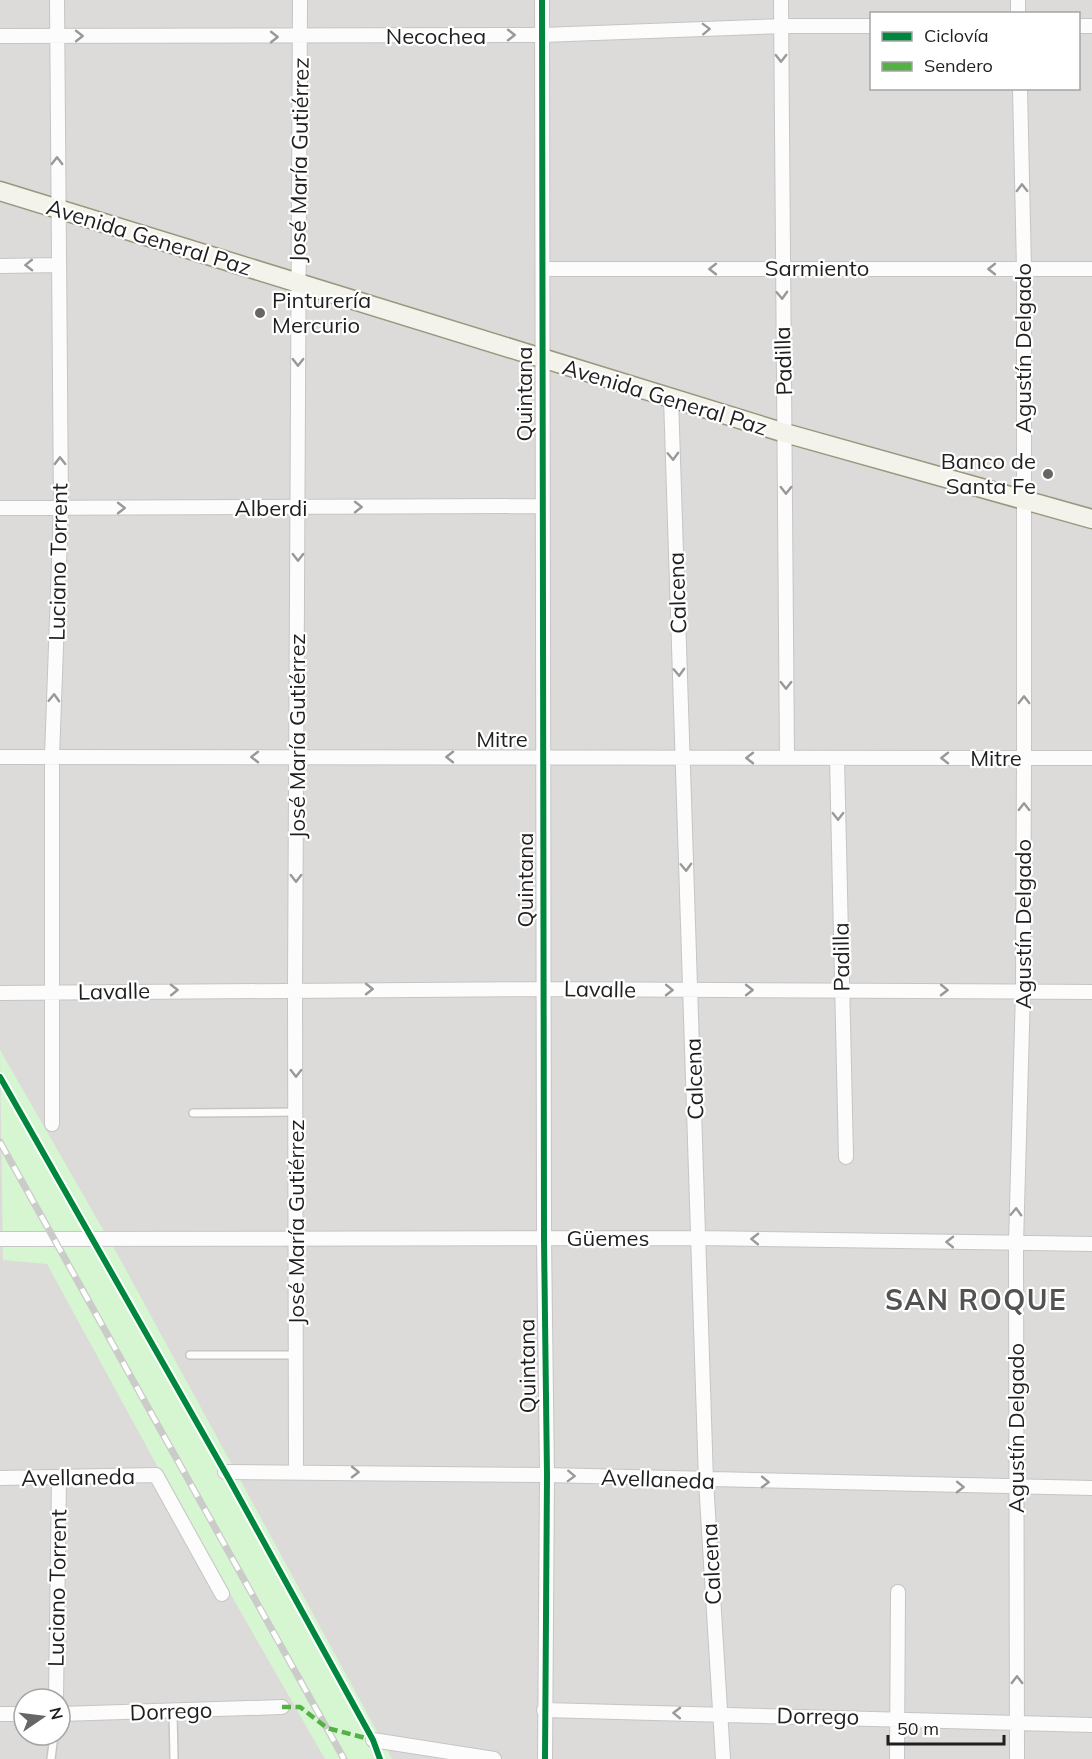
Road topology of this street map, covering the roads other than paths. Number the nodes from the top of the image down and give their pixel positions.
1 (57, 0) edge
2 (300, 0) edge
3 (542, 0) edge
4 (781, 0) edge
5 (781, 26) junction
6 (870, 26) edge
7 (542, 35) junction
8 (0, 36) edge
9 (57, 36) junction
10 (300, 37) junction
11 (1020, 90) edge
12 (0, 191) edge
13 (57, 209) junction
14 (58, 265) junction
15 (0, 266) edge
16 (781, 268) junction
17 (1024, 268) junction
18 (543, 269) junction
19 (1092, 269) edge
20 (297, 282) junction
21 (542, 360) junction
22 (671, 398) junction
23 (785, 433) junction
24 (1023, 499) junction
25 (543, 506) junction
26 (0, 508) edge
27 (61, 508) junction
28 (299, 508) junction
29 (1092, 519) edge
30 (0, 757) edge
31 (52, 757) junction
32 (297, 757) junction
33 (543, 758) junction
34 (682, 758) junction
35 (787, 758) junction
36 (837, 758) junction
37 (1024, 758) junction
38 (1092, 758) edge
39 (543, 988) junction
40 (295, 989) junction
41 (842, 989) junction
42 (691, 990) junction
43 (1023, 991) junction
44 (52, 992) junction
45 (1092, 992) edge
46 (0, 993) edge
47 (296, 1112) junction
48 (193, 1113) dead end
49 (52, 1124) dead end
50 (846, 1156) dead end
51 (699, 1238) junction
52 (0, 1239) edge
53 (297, 1239) junction
54 (544, 1239) junction
55 (1016, 1244) junction
56 (1092, 1244) edge
57 (190, 1355) dead end
58 (297, 1355) junction
59 (225, 1472) dead end
60 (296, 1472) junction
61 (547, 1475) junction
62 (0, 1478) edge
63 (59, 1478) junction
64 (706, 1480) junction
65 (1016, 1488) junction
66 (1092, 1488) edge
67 (898, 1592) dead end
68 (222, 1594) dead end
69 (56, 1687) edge
70 (282, 1707) dead end
71 (544, 1710) junction
72 (173, 1711) junction
73 (72, 1714) edge
74 (719, 1714) junction
75 (897, 1718) junction
76 (1017, 1723) junction
77 (1092, 1725) edge
78 (373, 1740) dead end
79 (174, 1759) edge
80 (494, 1759) edge
81 (545, 1759) edge
82 (723, 1759) edge
83 (897, 1759) edge
84 (1017, 1759) edge

1 - 9 street, Luciano Torrent
2 - 10 street, José María Gutiérrez
3 - 7 street, Quintana
4 - 5 street, Padilla
5 - 6 street, Necochea
7 -> 5 street, Necochea
5 -> 16 street, Padilla
10 -> 7 street, Necochea
7 - 18 street, Quintana
8 - 9 street, Necochea
9 -> 10 street, Necochea
13 -> 9 street, Luciano Torrent
10 - 20 street, José María Gutiérrez
17 -> 11 street, Agustín Delgado
12 - 13 main road, Avenida General Paz
13 - 14 street, Luciano Torrent
13 - 20 main road, Avenida General Paz
14 -> 15 street
27 -> 14 street, Luciano Torrent
17 -> 16 street, Sarmiento
16 -> 18 street, Sarmiento
16 -> 23 street, Padilla
17 - 19 street, Sarmiento
17 - 24 street, Agustín Delgado
18 - 21 street, Quintana
20 - 21 main road, Avenida General Paz
20 -> 28 street, José María Gutiérrez
21 - 22 main road, Avenida General Paz
21 - 25 street, Quintana
22 - 23 main road, Avenida General Paz
22 -> 34 street, Calcena
23 - 24 main road, Avenida General Paz
23 -> 35 street, Padilla
24 - 29 main road, Avenida General Paz
37 -> 24 street, Agustín Delgado
28 -> 25 street, Alberdi
25 - 33 street, Quintana
26 - 27 street, Alberdi
27 -> 28 street, Alberdi
31 -> 27 street, Luciano Torrent
28 -> 32 street, José María Gutiérrez
30 - 31 street, Mitre
32 -> 31 street, Mitre
31 - 44 street, Luciano Torrent
33 -> 32 street, Mitre
32 -> 40 street, José María Gutiérrez
33 - 34 street, Mitre
33 - 39 street, Quintana
35 -> 34 street, Mitre
34 -> 42 street, Calcena
35 - 36 street, Mitre
37 -> 36 street, Mitre
36 -> 41 street, Padilla
37 - 38 street, Mitre
43 -> 37 street, Agustín Delgado
40 -> 39 street, Lavalle
39 -> 42 street, Lavalle
39 - 54 street, Quintana
44 -> 40 street, Lavalle
40 -> 47 street, José María Gutiérrez
42 -> 41 street, Lavalle
41 -> 43 street, Lavalle
41 - 50 street, Padilla
42 - 51 street, Calcena
43 - 45 street, Lavalle
55 -> 43 street, Agustín Delgado
44 - 46 street, Lavalle
44 - 49 street, Luciano Torrent
47 - 48 lane
47 - 53 street, José María Gutiérrez
51 - 54 street, Güemes
55 -> 51 street, Güemes
51 - 64 street, Calcena
52 - 53 street, Güemes
53 - 54 street, Güemes
53 - 58 street, José María Gutiérrez
54 - 61 street, Quintana
55 - 56 street, Güemes
55 - 65 street, Agustín Delgado
57 - 58 lane
58 - 60 street, José María Gutiérrez
59 - 60 street, Avellaneda
60 -> 61 street, Avellaneda
61 -> 64 street, Avellaneda
61 - 71 street, Quintana
62 - 63 street, Avellaneda
63 - 68 street, Avellaneda
63 - 69 street, Luciano Torrent
64 -> 65 street, Avellaneda
64 - 74 street, Calcena
65 - 66 street, Avellaneda
76 -> 65 street, Agustín Delgado
67 - 75 street
70 - 72 street, Dorrego
74 -> 71 street, Dorrego
71 - 81 street, Quintana
72 - 73 street, Dorrego
72 - 79 lane
74 - 75 street, Dorrego
74 - 82 street, Calcena
75 - 76 street, Dorrego
75 - 83 street
76 - 77 street, Dorrego
76 - 84 street, Agustín Delgado
78 - 80 street

